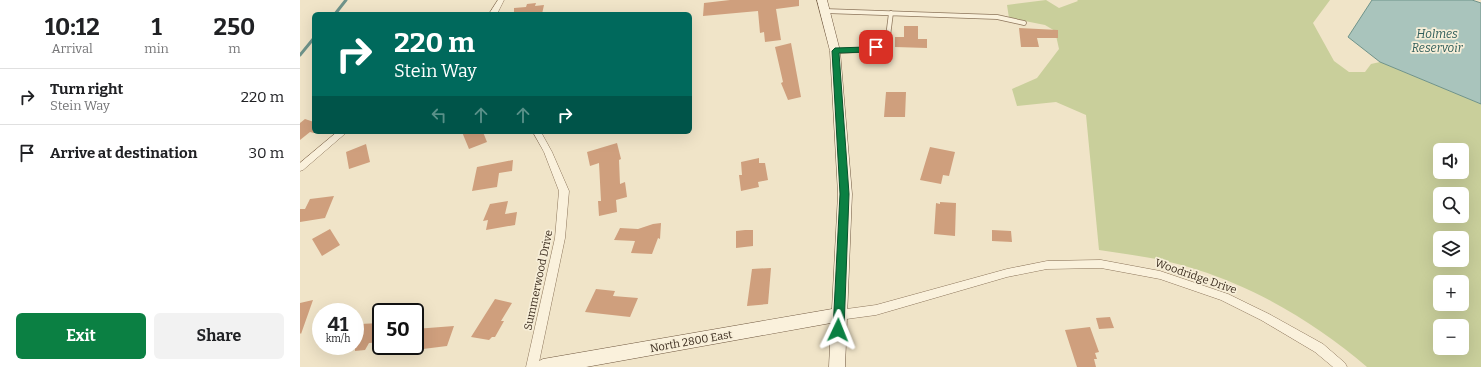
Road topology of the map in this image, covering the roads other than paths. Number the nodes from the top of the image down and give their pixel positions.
1 (501, 0) edge
2 (823, 5) edge
3 (494, 12) edge
4 (891, 13) junction
5 (1024, 23) dead end
6 (835, 51) junction
7 (340, 134) edge
8 (538, 134) edge
9 (300, 168) edge
10 (839, 315) junction
11 (532, 367) edge
12 (543, 367) edge
13 (837, 367) edge
14 (1341, 367) edge

1 - 3 street
2 - 4 lane
2 - 6 main road
4 - 5 lane
4 - 6 lane
6 - 10 main road
7 - 9 street
8 - 11 street, Summerwood Drive
10 - 12 main road, North 2800 East
10 - 13 main road
10 - 14 street, Woodridge Drive

